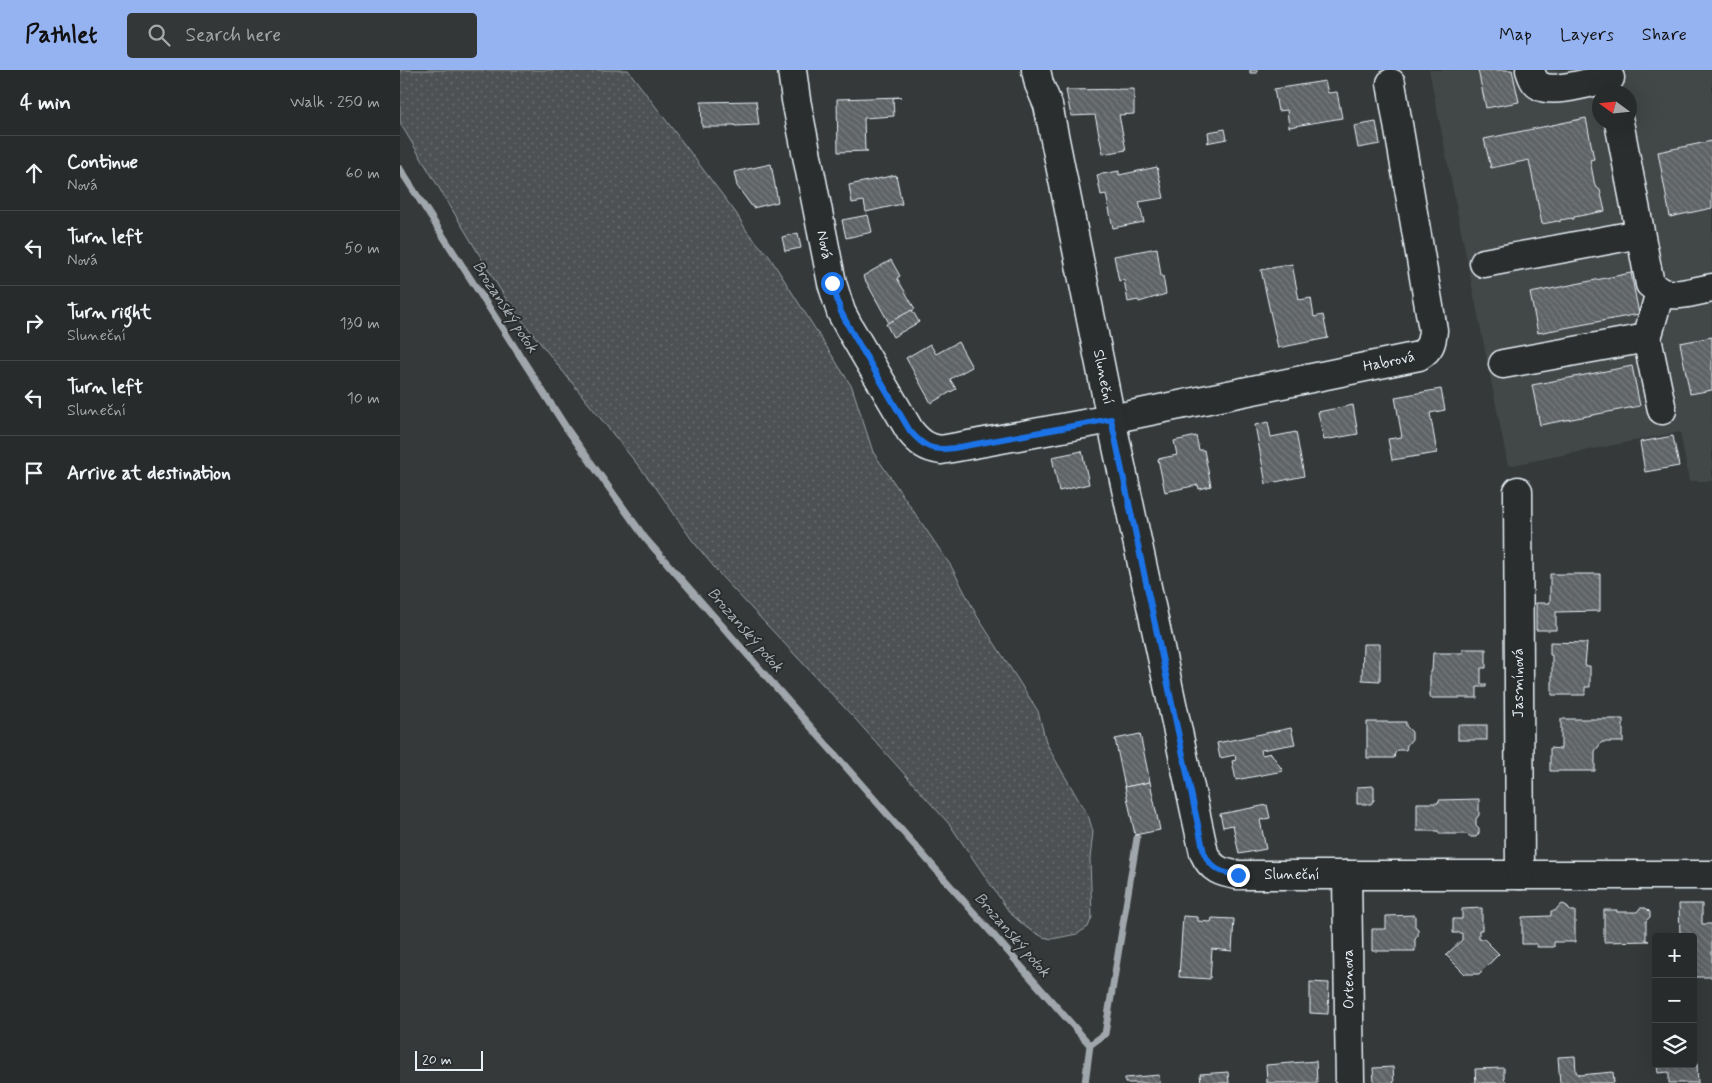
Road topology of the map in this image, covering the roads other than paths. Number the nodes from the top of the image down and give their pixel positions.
1 (792, 70) edge
2 (1036, 70) edge
3 (1530, 70) edge
4 (1611, 80) edge
5 (1391, 83) dead end
6 (1620, 130) edge
7 (1640, 234) junction
8 (1484, 263) dead end
9 (1712, 288) edge
10 (1660, 292) junction
11 (1647, 338) junction
12 (1504, 364) dead end
13 (1662, 410) dead end
14 (1111, 419) junction
15 (1518, 491) dead end
16 (1348, 875) junction
17 (1520, 875) junction
18 (1712, 875) edge
19 (1350, 1083) edge

1 - 14 street, Nová
2 - 14 street, Sluneční
3 - 4 street
5 - 14 street, Habrová
6 - 7 street
7 - 8 street
7 - 10 street
9 - 10 street
10 - 11 street
11 - 12 street
11 - 13 street
14 - 16 street, Sluneční
15 - 17 street, Jasmínová
16 - 17 street, Sluneční
16 - 19 street, Ortenova
17 - 18 street, Sluneční

